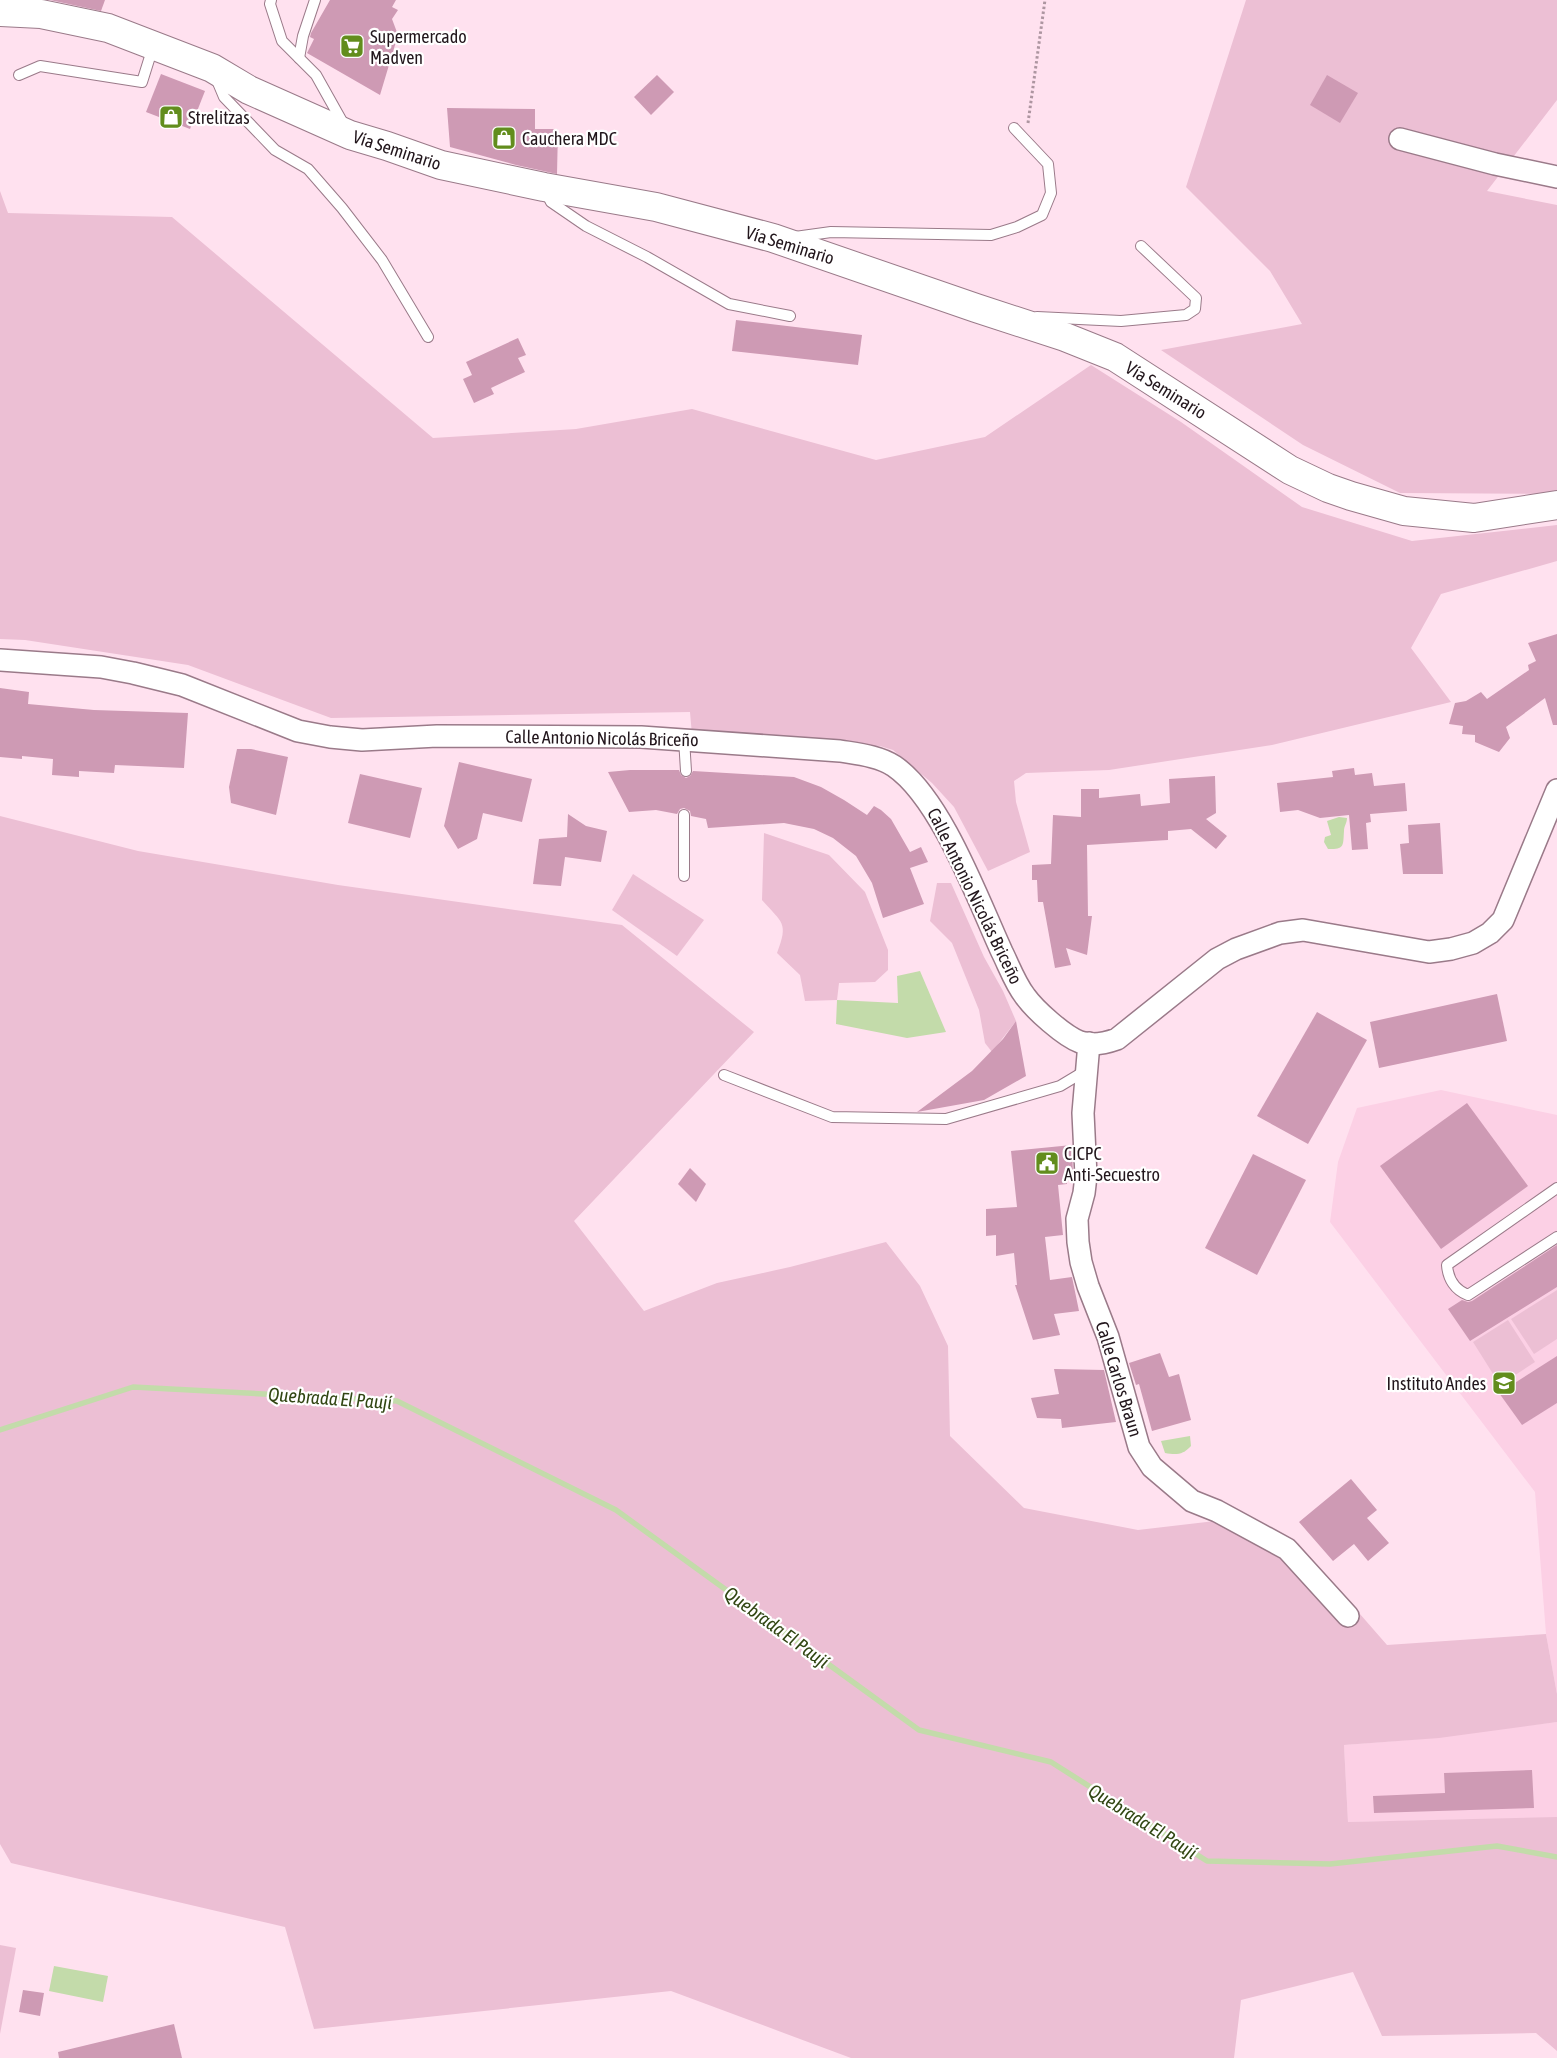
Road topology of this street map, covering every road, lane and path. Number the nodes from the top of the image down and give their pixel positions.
1 (271, 0) edge
2 (315, 0) edge
3 (1045, 0) edge
4 (0, 12) edge
5 (153, 46) junction
6 (299, 58) junction
7 (212, 68) junction
8 (19, 76) dead end
9 (1014, 128) dead end
10 (350, 135) junction
11 (1400, 139) dead end
12 (1026, 141) junction
13 (1557, 178) edge
14 (544, 187) junction
15 (779, 240) junction
16 (1141, 246) dead end
17 (995, 314) junction
18 (790, 316) dead end
19 (428, 337) dead end
20 (1557, 505) edge
21 (0, 660) edge
22 (684, 739) junction
23 (686, 770) dead end
24 (1557, 790) edge
25 (684, 814) dead end
26 (684, 876) dead end
27 (1089, 1043) junction
28 (1086, 1071) junction
29 (724, 1075) dead end
30 (1557, 1188) edge
31 (1557, 1237) edge
32 (1348, 1616) dead end

1 - 6 lane
2 - 6 lane
3 - 12 path
4 - 5 main road, Vía Seminario
5 - 7 main road, Vía Seminario
5 - 8 lane
6 - 10 lane
7 - 10 main road, Vía Seminario
7 - 19 lane
9 - 12 lane
10 - 14 main road, Vía Seminario
11 - 13 street
12 - 15 lane
14 - 15 main road, Vía Seminario
14 - 18 lane
15 - 17 main road, Vía Seminario
16 - 17 lane
17 - 20 main road, Vía Seminario
21 - 22 street, Calle Antonio Nicolás Briceño
22 - 23 lane
22 - 27 street, Calle Antonio Nicolás Briceño
24 - 27 street, Calle Antonio Nicolás Briceño
25 - 26 lane
27 - 28 street, Calle Carlos Braun
28 - 29 lane
28 - 32 street, Calle Carlos Braun
30 - 31 lane

